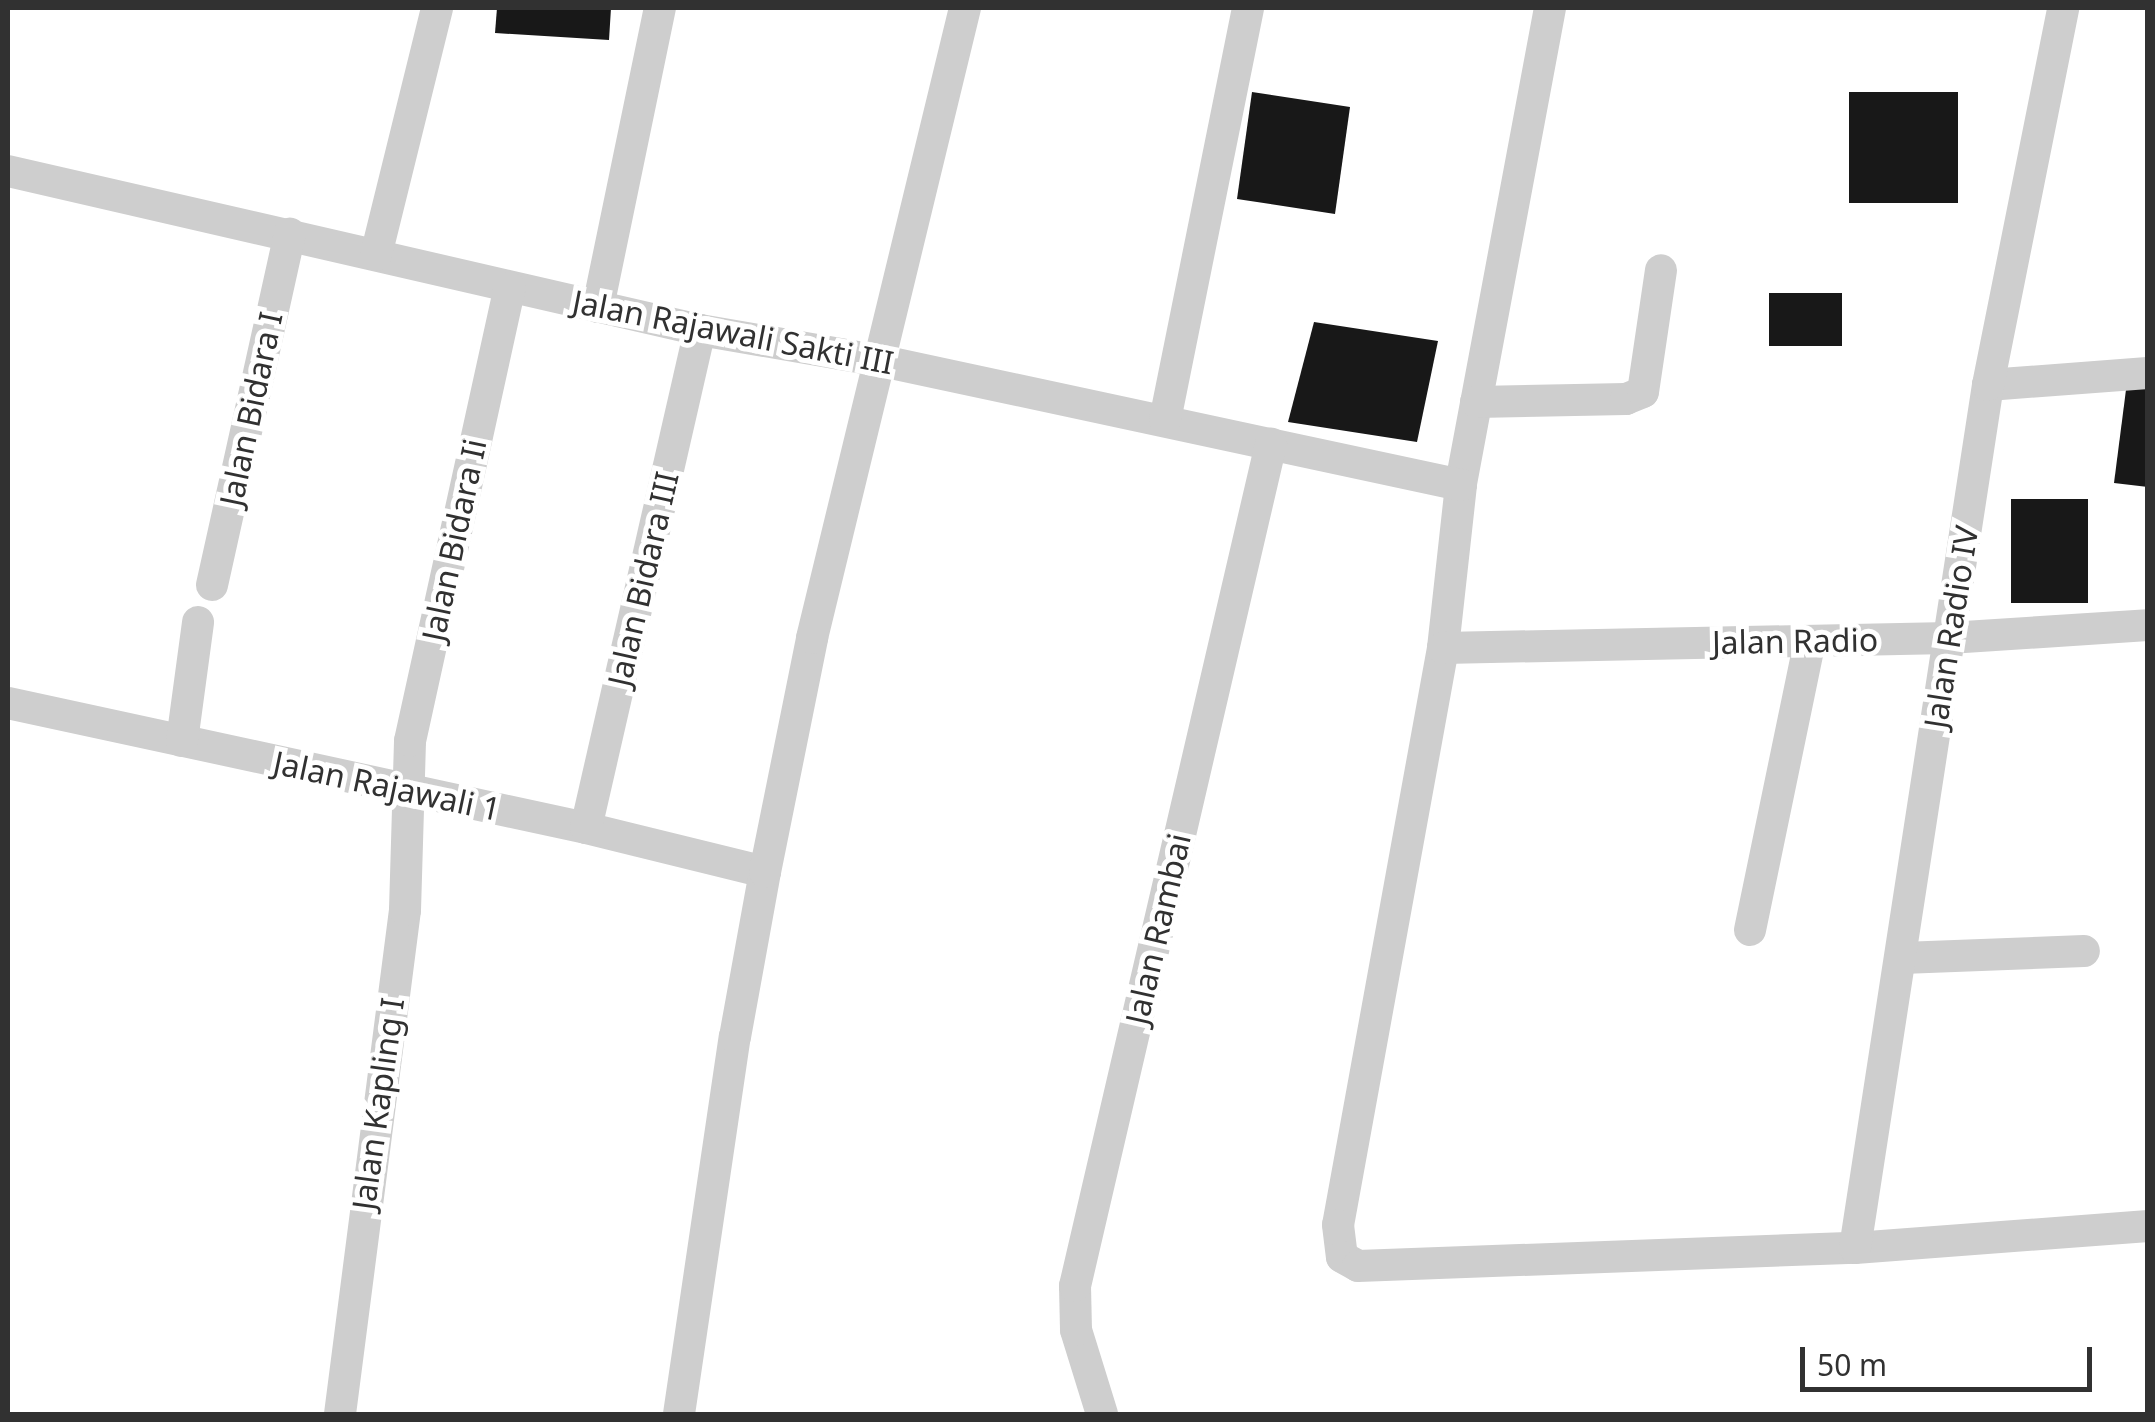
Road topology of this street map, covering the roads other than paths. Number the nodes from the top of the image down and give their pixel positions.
1 (437, 8) edge
2 (660, 8) edge
3 (964, 8) edge
4 (1248, 8) edge
5 (1550, 8) edge
6 (2063, 8) edge
7 (8, 171) edge
8 (290, 234) junction
9 (376, 255) junction
10 (1661, 270) dead end
11 (510, 288) junction
12 (598, 307) junction
13 (700, 330) junction
14 (882, 361) junction
15 (2148, 372) edge
16 (1988, 385) junction
17 (1476, 402) junction
18 (1165, 420) junction
19 (1271, 444) junction
20 (1461, 484) junction
21 (212, 585) dead end
22 (198, 622) dead end
23 (2148, 625) edge
24 (1949, 638) junction
25 (1810, 642) junction
26 (1443, 648) junction
27 (8, 703) edge
28 (182, 741) junction
29 (409, 793) junction
30 (586, 828) junction
31 (765, 872) junction
32 (1750, 930) dead end
33 (2084, 951) dead end
34 (1902, 958) junction
35 (2148, 1226) edge
36 (1855, 1248) junction
37 (340, 1414) edge
38 (679, 1414) edge
39 (1102, 1414) edge

1 - 9 street
2 - 12 street
3 - 14 street
4 - 18 street
5 - 17 street
6 - 16 street, Jalan Radio IV
7 - 8 street, Jalan Rajawali Sakti III
8 - 9 street, Jalan Rajawali Sakti III
8 - 21 street, Jalan Bidara I
9 - 11 street, Jalan Rajawali Sakti III
10 - 17 street
11 - 12 street, Jalan Rajawali Sakti III
11 - 29 street, Jalan Bidara Ii
12 - 13 street, Jalan Rajawali Sakti III
13 - 14 street, Jalan Rajawali Sakti III
13 - 30 street, Jalan Bidara III
14 - 18 street, Jalan Rajawali Sakti III
14 - 31 street
15 - 16 street
16 - 24 street, Jalan Radio IV
17 - 20 street
18 - 19 street, Jalan Rajawali Sakti III
19 - 20 street, Jalan Rajawali Sakti III
19 - 39 street, Jalan Rambai
20 - 26 street
22 - 28 street
23 - 24 street, Jalan Radio
24 - 25 street, Jalan Radio
24 - 34 street, Jalan Radio IV
25 - 26 street, Jalan Radio
25 - 32 street
26 - 36 street
27 - 28 street, Jalan Rajawali 1
28 - 29 street, Jalan Rajawali 1
29 - 30 street, Jalan Rajawali 1
29 - 37 street, Jalan Kapling I
30 - 31 street, Jalan Rajawali 1
31 - 38 street
33 - 34 street
34 - 36 street, Jalan Radio IV
35 - 36 street

